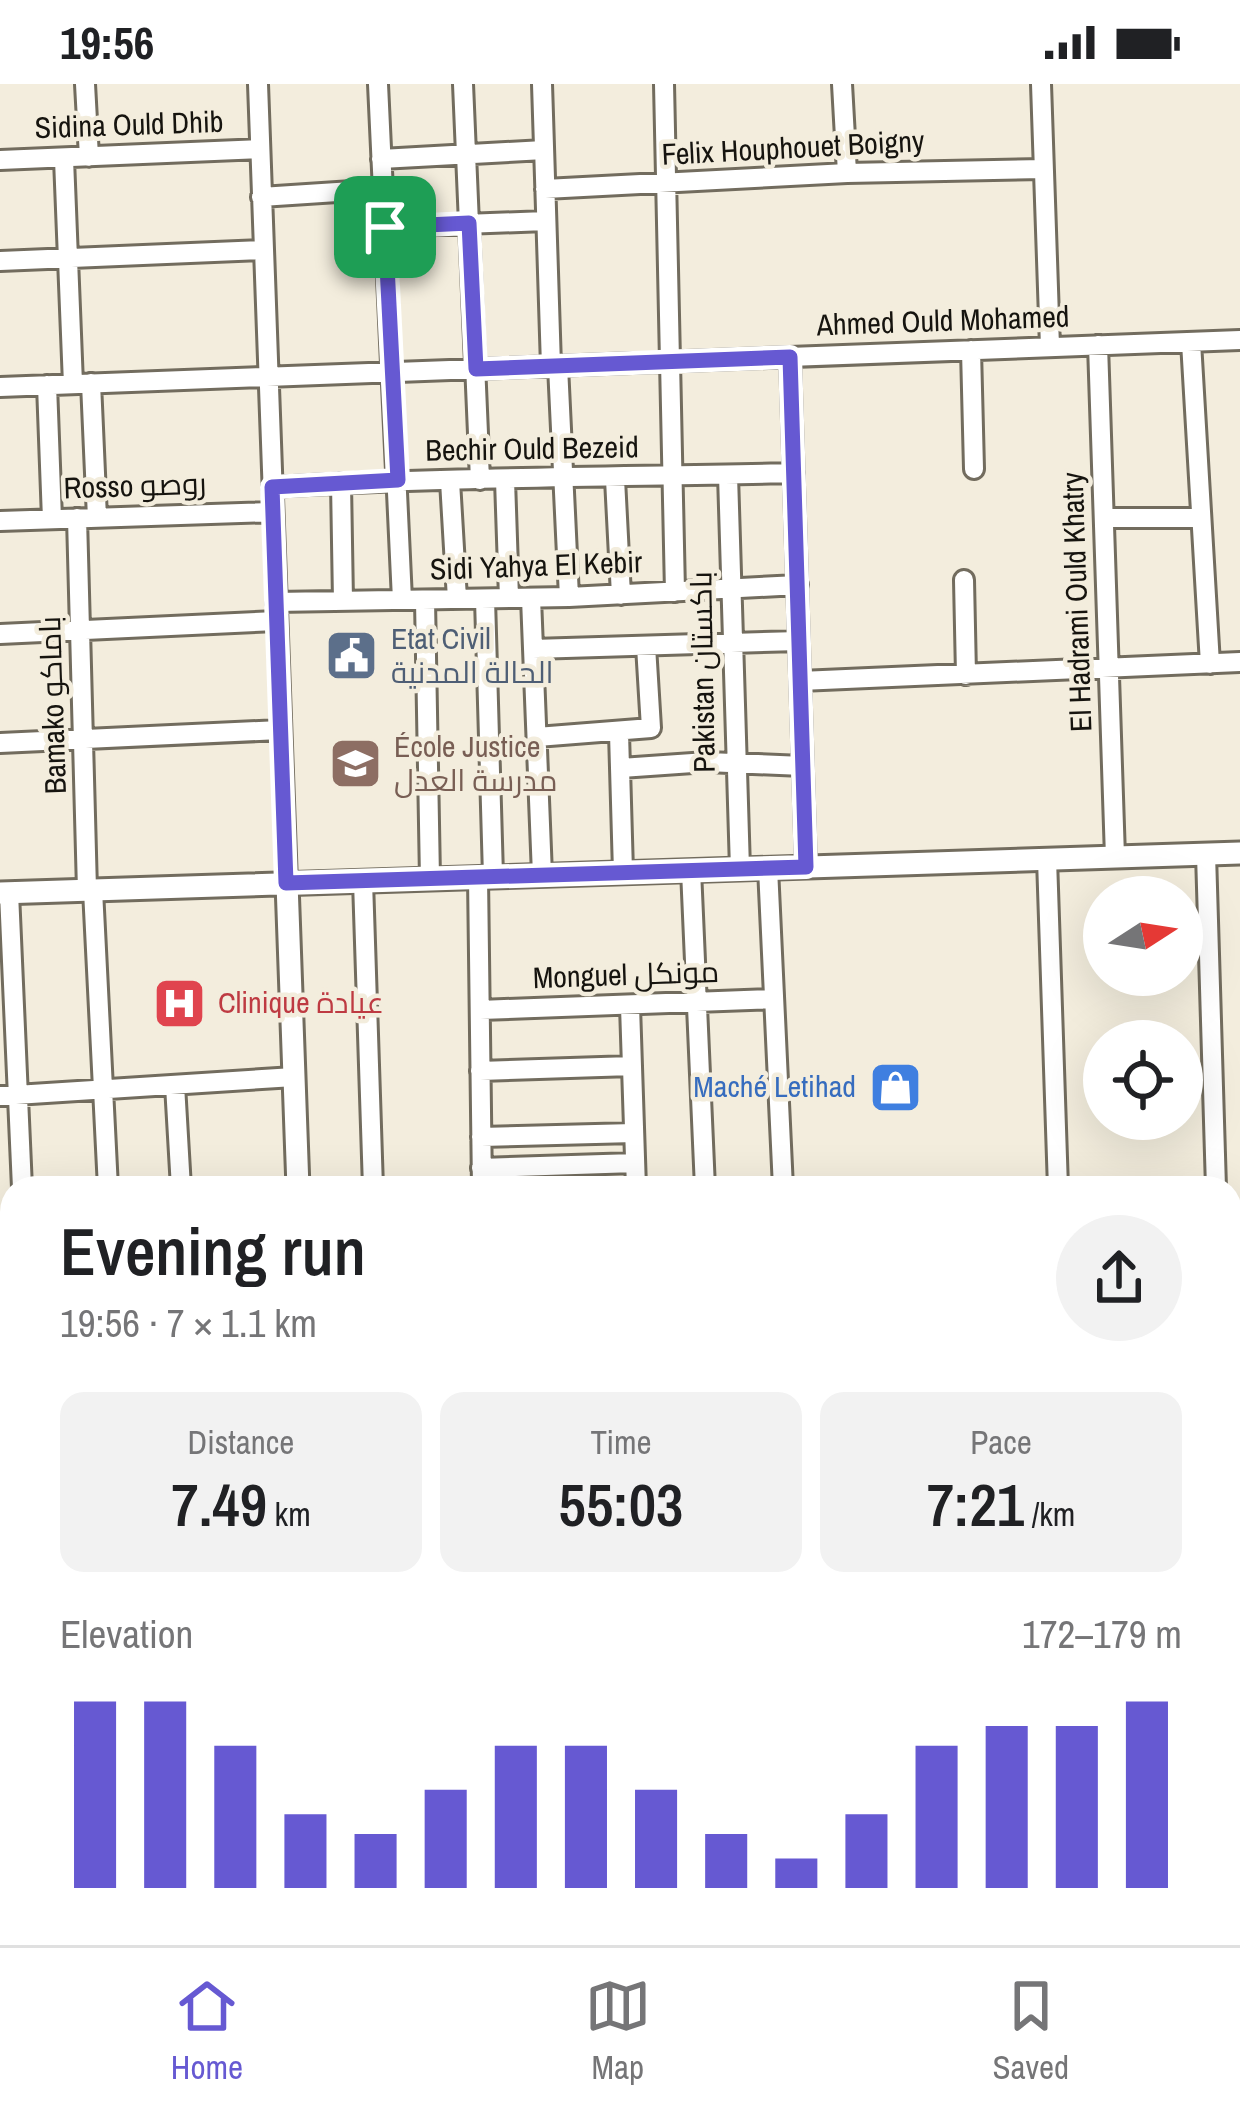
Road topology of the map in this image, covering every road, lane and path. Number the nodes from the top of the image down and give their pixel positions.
1 (85, 84) edge
2 (258, 84) edge
3 (379, 84) edge
4 (463, 84) edge
5 (542, 84) edge
6 (664, 84) edge
7 (842, 84) edge
8 (1041, 84) edge
9 (260, 149) junction
10 (544, 149) junction
11 (466, 154) junction
12 (89, 157) junction
13 (64, 159) junction
14 (0, 160) edge
15 (381, 160) junction
16 (1043, 169) junction
17 (847, 173) junction
18 (668, 184) junction
19 (383, 189) junction
20 (545, 189) junction
21 (261, 197) junction
22 (546, 220) junction
23 (469, 223) junction
24 (385, 227) junction
25 (261, 250) junction
26 (65, 258) junction
27 (0, 261) edge
28 (1240, 340) edge
29 (1191, 342) junction
30 (1098, 345) junction
31 (1050, 347) junction
32 (971, 350) junction
33 (790, 357) junction
34 (672, 361) junction
35 (554, 366) junction
36 (476, 369) junction
37 (392, 372) junction
38 (267, 377) junction
39 (82, 384) junction
40 (47, 385) junction
41 (0, 387) edge
42 (974, 469) dead end
43 (794, 473) junction
44 (728, 475) junction
45 (673, 478) junction
46 (615, 479) junction
47 (398, 480) junction
48 (481, 480) junction
49 (505, 480) junction
50 (565, 480) junction
51 (451, 481) junction
52 (341, 483) junction
53 (272, 487) junction
54 (273, 512) junction
55 (87, 518) junction
56 (1104, 518) junction
57 (1201, 518) junction
58 (52, 519) junction
59 (0, 521) edge
60 (964, 580) dead end
61 (798, 585) junction
62 (730, 590) junction
63 (675, 592) junction
64 (621, 595) junction
65 (569, 597) junction
66 (509, 598) junction
67 (531, 598) junction
68 (403, 599) junction
69 (457, 599) junction
70 (485, 599) junction
71 (425, 600) junction
72 (343, 601) junction
73 (276, 612) junction
74 (82, 632) junction
75 (0, 634) edge
76 (799, 641) junction
77 (733, 644) junction
78 (646, 646) junction
79 (533, 649) junction
80 (1240, 662) edge
81 (1210, 664) junction
82 (1109, 670) junction
83 (966, 675) junction
84 (800, 681) junction
85 (280, 730) junction
86 (619, 733) junction
87 (537, 737) junction
88 (85, 739) junction
89 (0, 743) edge
90 (734, 764) junction
91 (803, 766) junction
92 (621, 768) junction
93 (1240, 853) edge
94 (1206, 854) junction
95 (1115, 857) junction
96 (1048, 859) junction
97 (806, 867) junction
98 (740, 868) junction
99 (768, 868) junction
100 (691, 870) junction
101 (623, 872) junction
102 (542, 875) junction
103 (486, 877) junction
104 (430, 879) junction
105 (363, 880) junction
106 (286, 883) junction
107 (90, 890) junction
108 (4, 893) edge
109 (774, 999) junction
110 (698, 1004) junction
111 (629, 1006) junction
112 (480, 1010) junction
113 (632, 1066) junction
114 (480, 1071) junction
115 (294, 1077) junction
116 (175, 1084) junction
117 (103, 1090) junction
118 (9, 1096) edge
119 (634, 1133) junction
120 (481, 1137) junction
121 (635, 1163) junction
122 (20, 1176) edge
123 (107, 1176) edge
124 (180, 1176) edge
125 (298, 1176) edge
126 (373, 1176) edge
127 (482, 1176) edge
128 (502, 1176) edge
129 (636, 1176) edge
130 (705, 1176) edge
131 (782, 1176) edge
132 (1058, 1176) edge
133 (1216, 1176) edge

1 - 12 street
2 - 9 street
3 - 15 street
4 - 11 street
5 - 10 street
6 - 18 street
7 - 17 street
8 - 16 street
9 - 12 street, Sidina Ould Dhib
9 - 21 street
10 - 11 street
10 - 20 street
11 - 15 street
11 - 23 street
12 - 13 street, Sidina Ould Dhib
13 - 14 street, Sidina Ould Dhib
13 - 26 street, Bamako باماكو
15 - 19 street
16 - 17 street, Felix Houphouet Boigny
16 - 31 street
17 - 18 street, Felix Houphouet Boigny
18 - 20 street, Felix Houphouet Boigny
18 - 34 street
19 - 21 street
19 - 24 street
20 - 22 street
21 - 25 street
22 - 23 street
22 - 35 street
23 - 24 street
23 - 36 street
24 - 37 street
25 - 26 street
25 - 38 street
26 - 27 street
26 - 39 street, Bamako باماكو
28 - 29 street, Ahmed Ould Mohamed
29 - 30 street, Ahmed Ould Mohamed
29 - 57 street
30 - 31 street, Ahmed Ould Mohamed
30 - 56 street, El Hadrami Ould Khatry
31 - 32 street, Ahmed Ould Mohamed
32 - 33 street, Ahmed Ould Mohamed
32 - 42 street
33 - 34 street, Ahmed Ould Mohamed
33 - 43 street
34 - 35 street, Ahmed Ould Mohamed
34 - 45 street
35 - 36 street, Ahmed Ould Mohamed
35 - 50 street
36 - 37 street, Ahmed Ould Mohamed
36 - 48 street
37 - 38 street, Ahmed Ould Mohamed
37 - 47 street
38 - 39 street, Ahmed Ould Mohamed
38 - 53 street
39 - 40 street, Ahmed Ould Mohamed
39 - 55 street, Bamako باماكو
40 - 41 street, Ahmed Ould Mohamed
40 - 58 street
43 - 44 street, Bechir Ould Bezeid
43 - 61 street
44 - 45 street, Bechir Ould Bezeid
44 - 62 street, Pakistan باكستان
45 - 46 street, Bechir Ould Bezeid
45 - 63 street
46 - 50 street, Bechir Ould Bezeid
46 - 64 street
47 - 51 street, Bechir Ould Bezeid
47 - 52 street, Bechir Ould Bezeid
47 - 68 street
48 - 49 street, Bechir Ould Bezeid
48 - 51 street, Bechir Ould Bezeid
49 - 50 street, Bechir Ould Bezeid
49 - 66 street
50 - 65 street
51 - 69 street
52 - 53 street, Bechir Ould Bezeid
52 - 72 street
53 - 54 street
54 - 55 street, Rosso روصو
54 - 73 street
55 - 58 street, Rosso روصو
55 - 74 street, Bamako باماكو
56 - 57 street
56 - 82 street, El Hadrami Ould Khatry
57 - 81 street
58 - 59 street, Rosso روصو
60 - 83 street
61 - 62 street, Sidi Yahya El Kebir
61 - 76 street
62 - 63 street, Sidi Yahya El Kebir
62 - 77 street, Pakistan باكستان
63 - 64 street, Sidi Yahya El Kebir
64 - 65 street, Sidi Yahya El Kebir
65 - 67 street, Sidi Yahya El Kebir
66 - 67 street, Sidi Yahya El Kebir
66 - 70 street, Sidi Yahya El Kebir
67 - 79 street
68 - 71 street, Sidi Yahya El Kebir
68 - 72 street, Sidi Yahya El Kebir
69 - 70 street, Sidi Yahya El Kebir
69 - 71 street, Sidi Yahya El Kebir
70 - 103 street
71 - 104 street
72 - 73 street, Sidi Yahya El Kebir
73 - 74 street, Sidi Yahya El Kebir
73 - 85 street
74 - 75 street, Sidi Yahya El Kebir
74 - 88 street, Bamako باماكو
76 - 77 street
76 - 84 street
77 - 78 street
77 - 90 street, Pakistan باكستان
78 - 79 street
78 - 86 street
79 - 87 street
80 - 81 street
81 - 82 street
82 - 83 street
82 - 95 street, El Hadrami Ould Khatry
83 - 84 street
84 - 91 street
85 - 88 street
85 - 106 street
86 - 87 street
86 - 92 street
87 - 102 street
88 - 89 street
88 - 107 street, Bamako باماكو
90 - 91 street
90 - 92 street
90 - 98 street, Pakistan باكستان
91 - 97 street
92 - 101 street
93 - 94 street
94 - 95 street
94 - 133 street
95 - 96 street
96 - 97 street
96 - 132 street
97 - 99 street
98 - 99 street
98 - 100 street
99 - 109 street
100 - 101 street
100 - 110 street
101 - 102 street
102 - 103 street
103 - 104 street
103 - 112 street
104 - 105 street
105 - 106 street
105 - 126 street
106 - 107 street
106 - 115 street
107 - 108 street
107 - 117 street, Bamako باماكو
108 - 118 street
109 - 110 street, Monguel مونكل
109 - 131 street
110 - 111 street, Monguel مونكل
110 - 130 street
111 - 112 street, Monguel مونكل
111 - 113 street
112 - 114 street
113 - 114 street
113 - 119 street
114 - 120 street
115 - 116 street
115 - 125 street
116 - 117 street
116 - 124 street
117 - 118 street
117 - 123 street, Bamako باماكو
118 - 122 street
119 - 120 street
119 - 121 street
120 - 127 street
121 - 128 street
121 - 129 street

